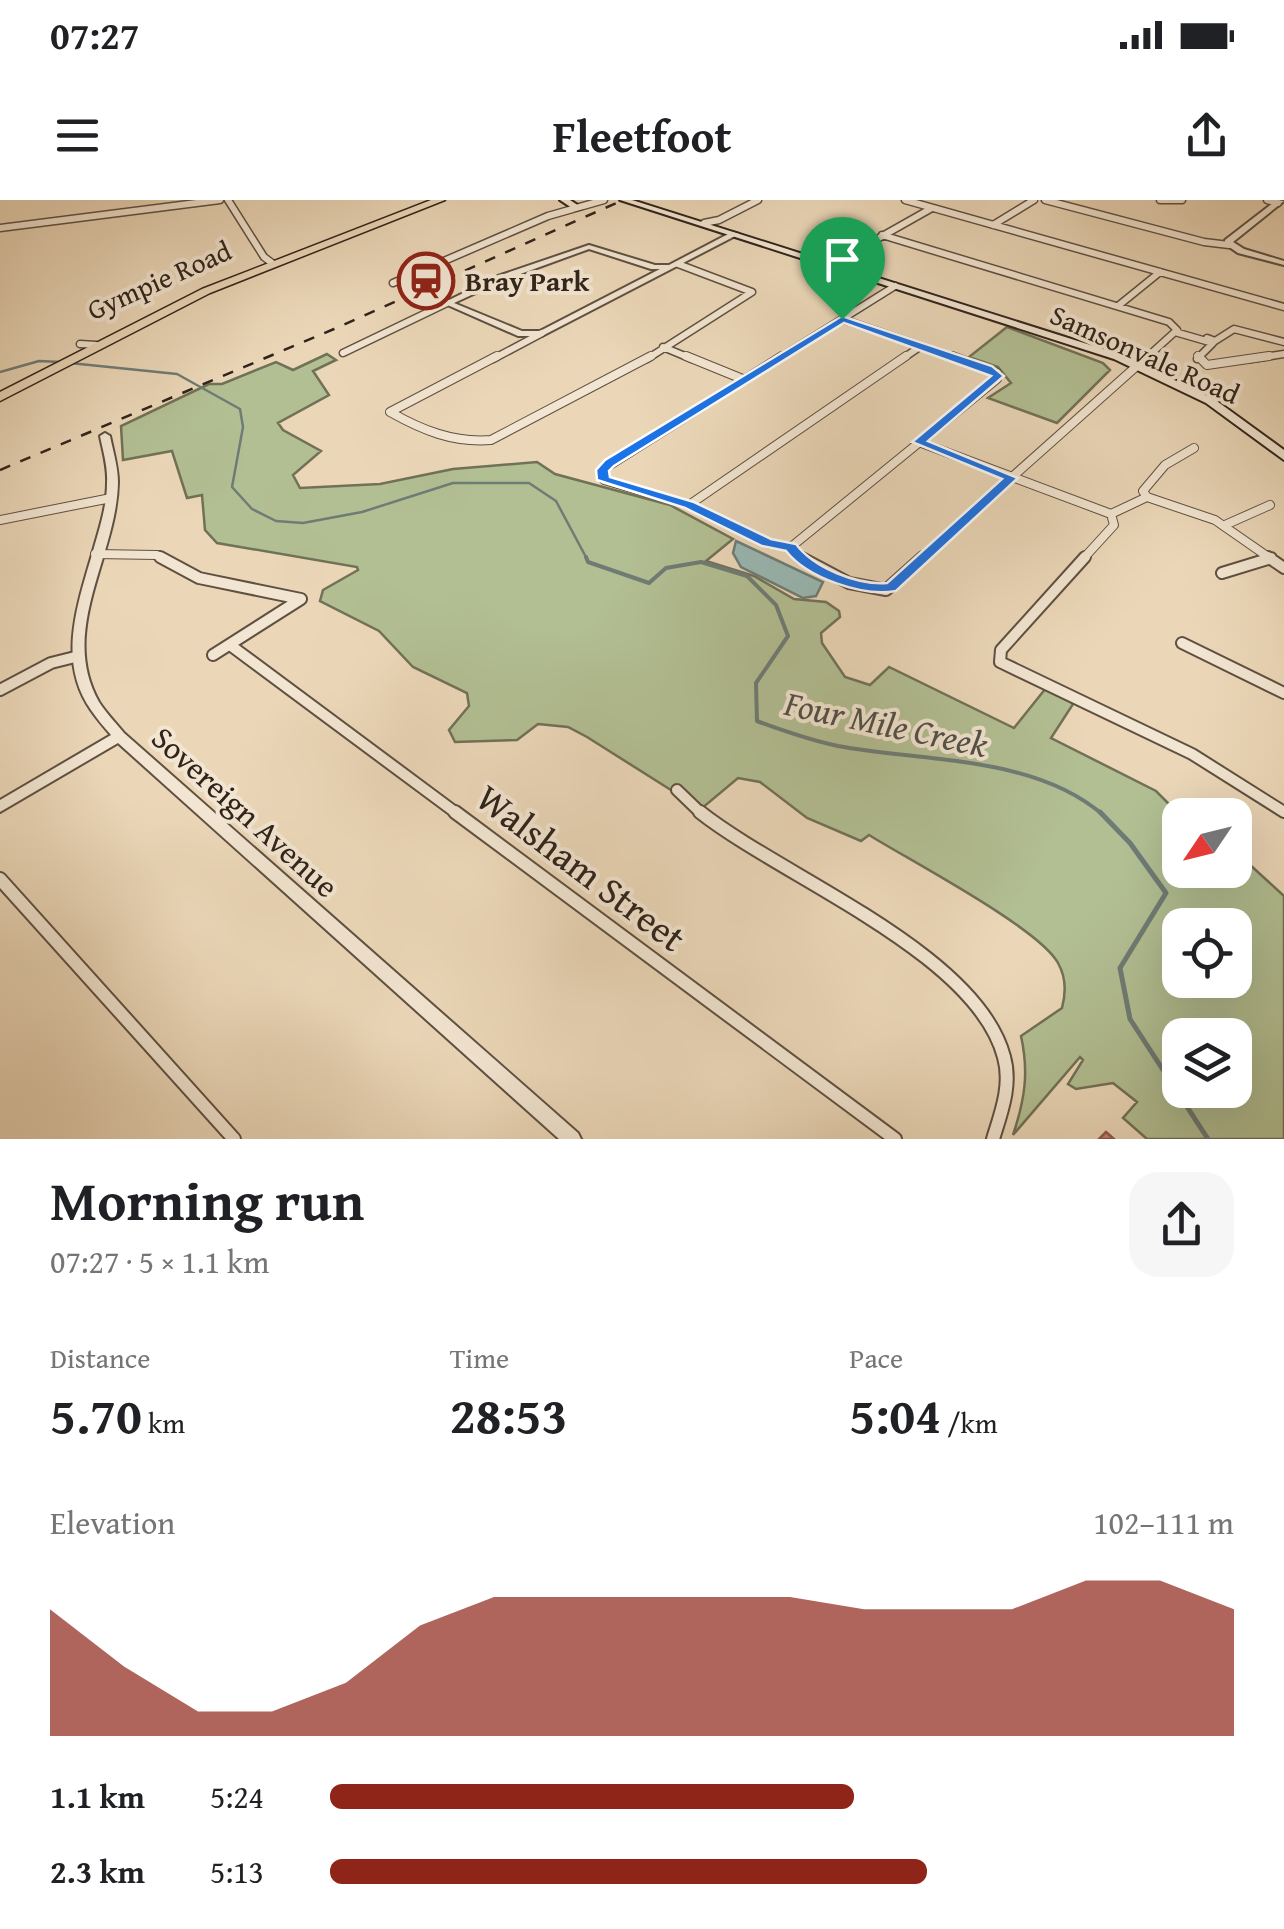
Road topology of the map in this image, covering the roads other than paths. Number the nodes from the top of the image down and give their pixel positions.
1 (224, 200) edge
2 (427, 200) edge
3 (440, 200) edge
4 (564, 200) edge
5 (604, 200) edge
6 (628, 200) edge
7 (758, 200) edge
8 (905, 200) edge
9 (1034, 200) edge
10 (1045, 200) edge
11 (1160, 200) edge
12 (1182, 200) edge
13 (1267, 200) edge
14 (1279, 201) edge
15 (578, 208) junction
16 (932, 208) junction
17 (712, 224) junction
18 (993, 225) junction
19 (0, 228) edge
20 (735, 234) junction
21 (882, 235) junction
22 (1229, 245) junction
23 (270, 262) junction
24 (1284, 264) edge
25 (831, 265) junction
26 (675, 266) junction
27 (656, 271) junction
28 (1160, 272) junction
29 (392, 283) dead end
30 (895, 286) junction
31 (447, 303) junction
32 (1118, 306) junction
33 (1284, 307) edge
34 (842, 319) junction
35 (1176, 331) junction
36 (520, 339) junction
37 (1284, 342) edge
38 (921, 346) junction
39 (663, 347) junction
40 (78, 350) junction
41 (342, 353) dead end
42 (1284, 354) edge
43 (56, 361) junction
44 (1134, 367) junction
45 (745, 380) junction
46 (0, 386) edge
47 (0, 397) edge
48 (105, 436) dead end
49 (919, 442) junction
50 (1194, 448) dead end
51 (1284, 456) edge
52 (1011, 478) junction
53 (1147, 497) junction
54 (110, 498) junction
55 (690, 505) junction
56 (1270, 505) dead end
57 (1111, 514) junction
58 (0, 520) edge
59 (1225, 526) junction
60 (791, 547) junction
61 (95, 554) junction
62 (1271, 558) junction
63 (1284, 568) edge
64 (1222, 573) dead end
65 (1182, 643) dead end
66 (230, 645) junction
67 (213, 654) dead end
68 (79, 656) junction
69 (0, 690) edge
70 (1284, 693) edge
71 (119, 736) junction
72 (677, 790) dead end
73 (0, 807) edge
74 (1284, 812) edge
75 (0, 880) edge
76 (234, 1139) edge
77 (572, 1139) edge
78 (895, 1139) edge
79 (992, 1139) edge

1 - 19 street
1 - 23 street
2 - 23 highway, Gympie Road
3 - 23 highway, Gympie Road
4 - 15 main road
5 - 15 street
6 - 17 main road, Samsonvale Road
7 - 17 street
8 - 16 street
9 - 18 street
10 - 22 street
11 - 12 street
13 - 14 street
14 - 22 street
15 - 29 street
16 - 18 street
16 - 21 street
17 - 20 main road, Samsonvale Road
18 - 28 street
20 - 25 main road, Samsonvale Road
20 - 26 street
21 - 25 street
21 - 32 street
22 - 24 street
23 - 40 highway, Gympie Road
23 - 40 highway, Gympie Road
25 - 30 main road, Samsonvale Road
26 - 27 street
26 - 39 street
27 - 31 street
27 - 36 street
28 - 32 street
28 - 33 street
30 - 34 street
30 - 44 main road, Samsonvale Road
31 - 36 street
31 - 41 street
32 - 35 street
34 - 38 street
34 - 45 street
35 - 37 street
35 - 42 street
35 - 44 street
36 - 39 street
38 - 49 street
38 - 55 street
39 - 45 street
40 - 43 highway, Gympie Road
43 - 46 highway, Gympie Road
43 - 47 highway, Gympie Road
44 - 51 main road, Samsonvale Road
44 - 52 street
45 - 55 street
48 - 54 street, Sovereign Avenue
49 - 52 street
49 - 60 street
50 - 53 street
52 - 57 street
52 - 60 street
53 - 57 street
53 - 59 street
54 - 58 street
54 - 61 street, Sovereign Avenue
55 - 60 street
56 - 59 street
57 - 74 street
59 - 62 street
61 - 66 street
61 - 68 street, Sovereign Avenue
62 - 63 street
62 - 64 street
65 - 70 street
66 - 67 street
66 - 78 street, Walsham Street
68 - 69 street
68 - 71 street, Sovereign Avenue
71 - 73 street
71 - 77 street, Sovereign Avenue
72 - 79 street
75 - 76 street

